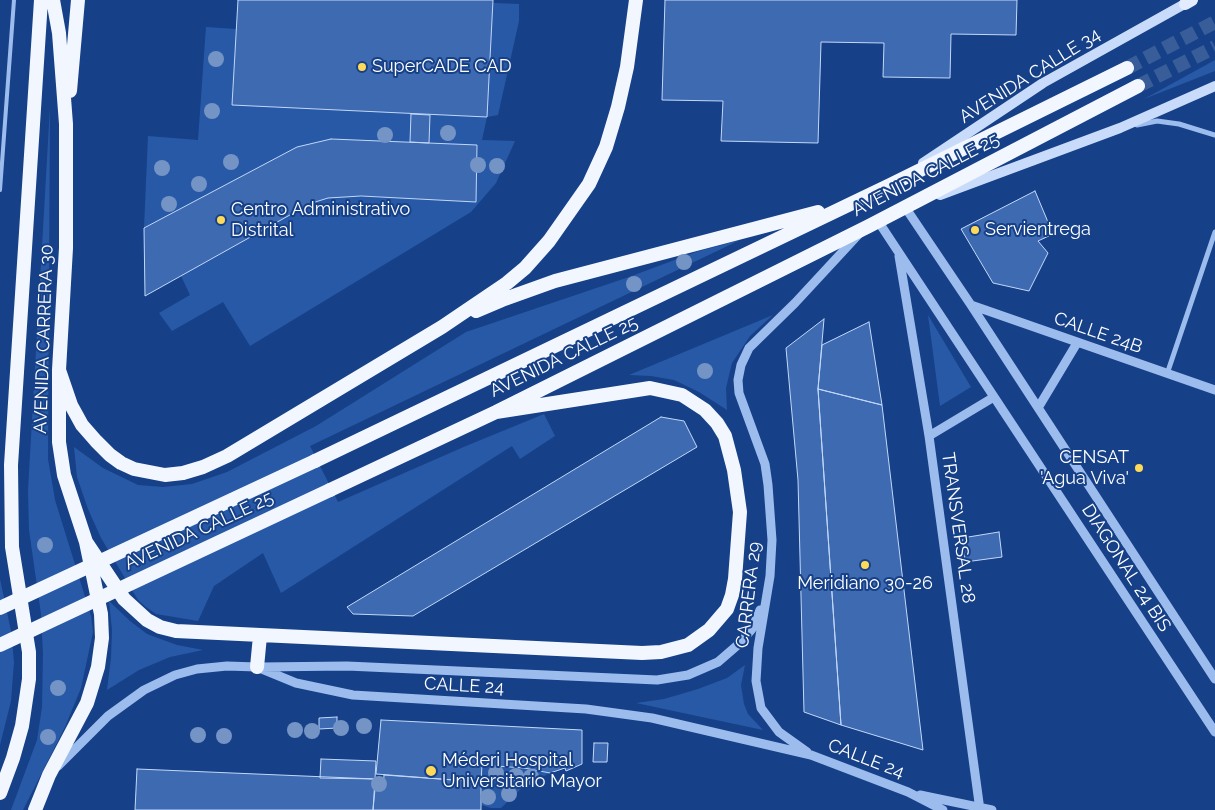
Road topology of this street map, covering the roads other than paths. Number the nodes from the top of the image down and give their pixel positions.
1 (14, 0) edge
2 (41, 0) edge
3 (53, 0) edge
4 (78, 0) edge
5 (636, 0) edge
6 (1189, 1) edge
7 (1127, 68) tunnel mouth
8 (1138, 86) tunnel mouth
9 (1215, 86) edge
10 (66, 124) junction
11 (1120, 128) junction
12 (1215, 135) edge
13 (890, 185) junction
14 (0, 190) edge
15 (850, 204) junction
16 (905, 207) junction
17 (878, 221) junction
18 (863, 229) junction
19 (1215, 232) edge
20 (898, 251) junction
21 (971, 305) junction
22 (442, 327) junction
23 (1077, 343) junction
24 (59, 370) junction
25 (1167, 374) junction
26 (1215, 390) edge
27 (994, 397) junction
28 (1038, 408) junction
29 (496, 412) junction
30 (929, 436) junction
31 (86, 542) junction
32 (770, 576) junction
33 (0, 608) edge
34 (260, 636) junction
35 (0, 645) edge
36 (257, 667) junction
37 (1215, 679) edge
38 (1215, 732) edge
39 (811, 755) junction
40 (49, 775) junction
41 (908, 792) junction
42 (0, 793) edge
43 (980, 809) edge
44 (34, 810) edge
45 (942, 810) edge
46 (992, 810) edge

1 - 14 lane
2 - 42 highway, AVENIDA CARRERA 30
3 - 10 highway, AVENIDA CARRERA 30
4 - 10 highway
5 - 22 highway
6 - 13 main road, AVENIDA CALLE 34
7 - 13 highway, AVENIDA CALLE 25
8 - 16 highway, AVENIDA CALLE 25
9 - 11 main road
10 - 24 highway, AVENIDA CARRERA 30
11 - 12 street
11 - 16 main road
13 - 15 highway, AVENIDA CALLE 25
15 - 22 highway
15 - 33 highway, AVENIDA CALLE 25, bridge
16 - 17 highway, AVENIDA CALLE 25
16 - 21 street, DIAGONAL 24 BIS
17 - 18 highway, AVENIDA CALLE 25
17 - 20 street, DIAGONAL 24 BIS
18 - 29 highway, AVENIDA CALLE 25
18 - 32 street, CARRERA 29
19 - 25 street
20 - 27 street, DIAGONAL 24 BIS
20 - 30 street, TRANSVERSAL 28
21 - 23 street, CALLE 24B
21 - 28 street, DIAGONAL 24 BIS
22 - 24 highway
23 - 25 street, CALLE 24B
23 - 28 street
24 - 31 highway, AVENIDA CARRERA 30
25 - 26 street, CALLE 24B
27 - 30 street
27 - 38 street, DIAGONAL 24 BIS
28 - 37 street, DIAGONAL 24 BIS
29 - 34 highway
29 - 35 highway, AVENIDA CALLE 25, bridge
30 - 43 street, TRANSVERSAL 28
31 - 34 highway
31 - 40 highway, AVENIDA CARRERA 30
32 - 36 street
32 - 39 street, CARRERA 29
34 - 36 highway
36 - 39 street, CALLE 24
36 - 40 street, CALLE 24
39 - 41 street, CALLE 24
40 - 44 highway, AVENIDA CARRERA 30
41 - 43 street, CALLE 24
41 - 45 street, CALLE 24
43 - 46 street, CALLE 24

